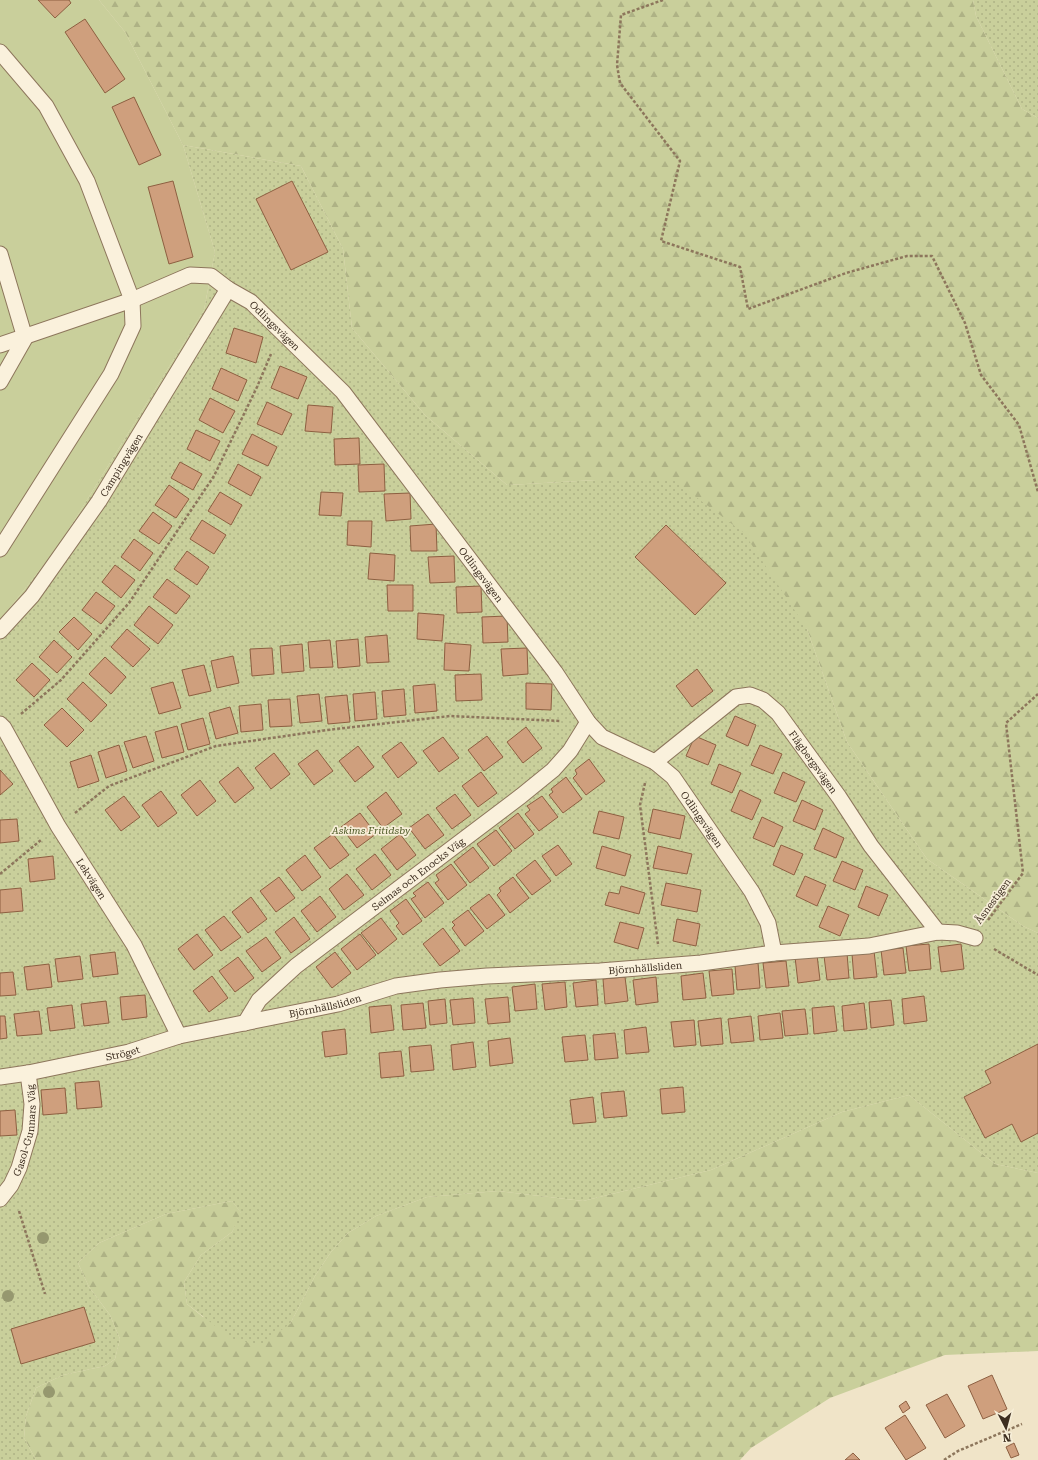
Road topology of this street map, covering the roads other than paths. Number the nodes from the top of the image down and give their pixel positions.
1 (0, 52) edge
2 (0, 254) edge
3 (228, 289) junction
4 (132, 300) junction
5 (25, 338) junction
6 (0, 346) edge
7 (0, 382) edge
8 (0, 549) edge
9 (0, 631) edge
10 (588, 722) junction
11 (2, 726) edge
12 (655, 762) junction
13 (938, 932) junction
14 (975, 938) road end
15 (774, 953) junction
16 (244, 1023) junction
17 (179, 1036) junction
18 (28, 1073) junction
19 (0, 1076) edge
20 (0, 1200) edge

1 - 4 lane
2 - 5 lane
3 - 4 lane, Odlingsvägen
3 - 9 lane, Campingvägen
3 - 10 lane, Odlingsvägen
4 - 5 lane, Odlingsvägen
4 - 8 lane
5 - 6 lane, Odlingsvägen
5 - 7 lane
10 - 12 lane, Odlingsvägen
10 - 16 lane, Selmas och Enocks Väg
11 - 17 lane, Lekvägen
12 - 13 lane, Flågbergsvägen
12 - 15 lane, Odlingsvägen
13 - 14 lane, Björnhällsliden
13 - 15 lane, Björnhällsliden
15 - 16 lane, Björnhällsliden
16 - 17 lane, Ströget
17 - 18 lane, Ströget
18 - 19 lane, Ströget
18 - 20 lane, Gasol-Gunnars Väg

